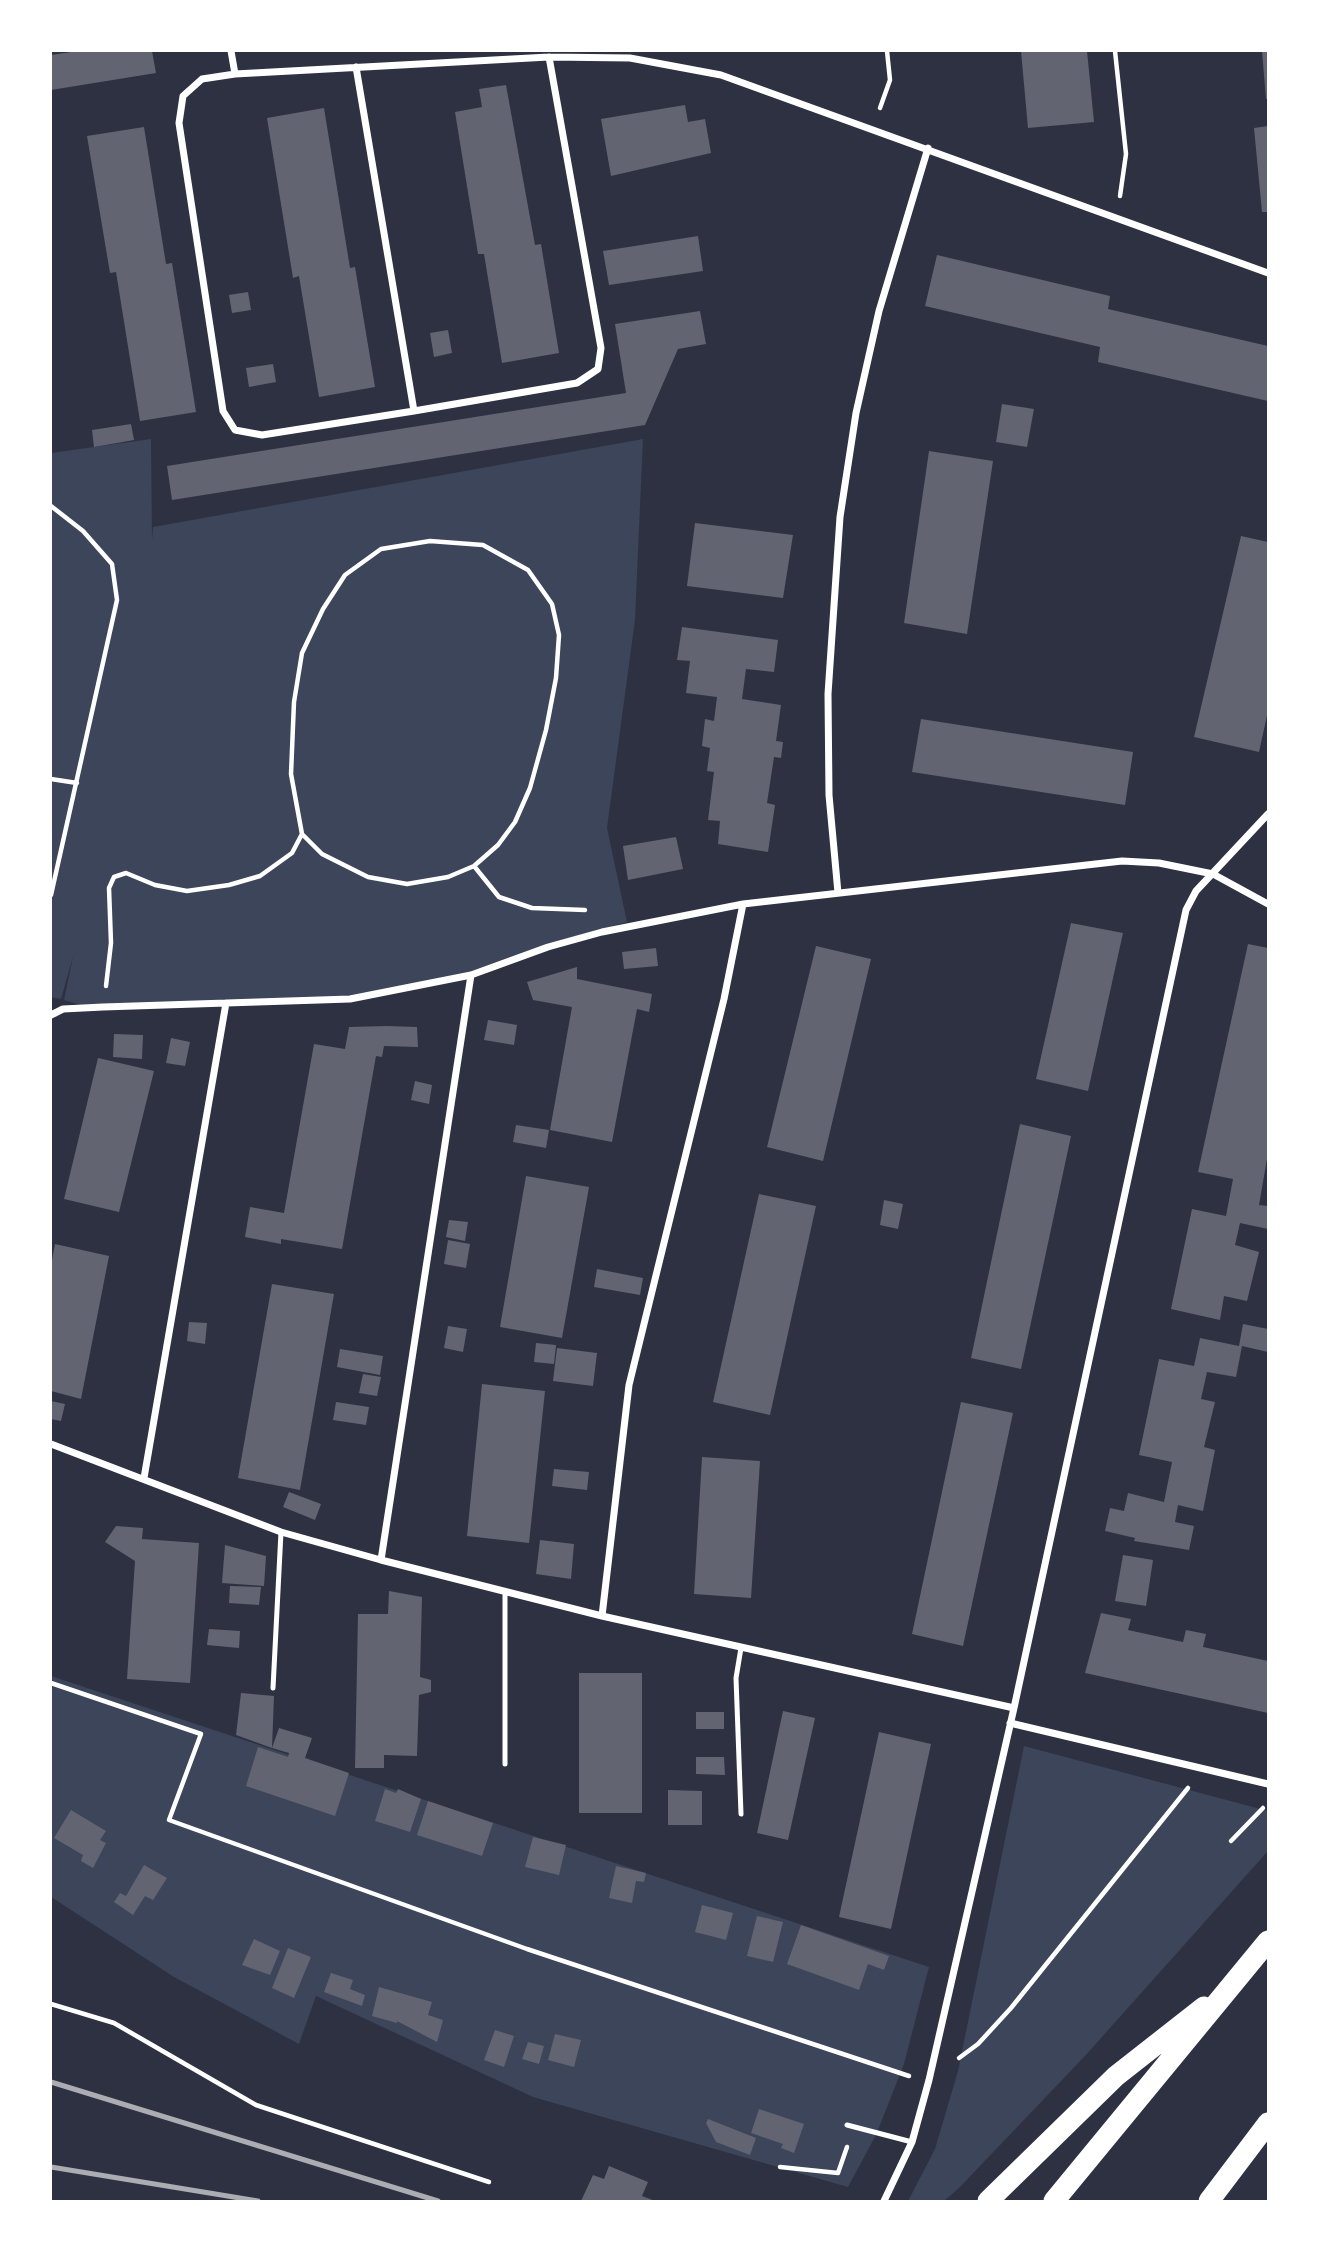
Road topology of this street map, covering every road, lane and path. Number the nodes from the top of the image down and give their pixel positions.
1 (231, 51) edge
2 (431, 51) edge
3 (887, 51) edge
4 (1115, 51) edge
5 (630, 54) edge
6 (550, 57) junction
7 (433, 62) junction
8 (356, 67) junction
9 (235, 74) junction
10 (872, 130) junction
11 (928, 148) junction
12 (1116, 219) junction
13 (1268, 273) edge
14 (414, 411) junction
15 (51, 506) edge
16 (51, 779) edge
17 (77, 783) junction
18 (1268, 814) edge
19 (302, 834) junction
20 (474, 866) junction
21 (1213, 874) junction
22 (838, 893) junction
23 (51, 895) edge
24 (743, 904) junction
25 (1268, 904) edge
26 (602, 932) junction
27 (471, 975) junction
28 (226, 1003) junction
29 (103, 1007) junction
30 (51, 1015) edge
31 (51, 1444) edge
32 (144, 1478) junction
33 (281, 1532) junction
34 (381, 1560) junction
35 (505, 1592) junction
36 (602, 1616) junction
37 (741, 1648) junction
38 (51, 1683) edge
39 (273, 1688) dead end
40 (1014, 1708) junction
41 (1010, 1723) junction
42 (505, 1764) dead end
43 (1198, 1768) junction
44 (1268, 1784) edge
45 (1268, 1802) edge
46 (741, 1814) dead end
47 (1231, 1841) dead end
48 (1268, 1941) edge
49 (1236, 1982) junction
50 (51, 2004) edge
51 (929, 2080) junction
52 (1268, 2123) edge
53 (850, 2126) joint
54 (912, 2142) junction
55 (780, 2167) dead end
56 (489, 2182) dead end
57 (884, 2201) edge
58 (988, 2201) edge
59 (1054, 2201) edge
60 (1209, 2201) edge

1 - 9 street
2 - 7 street
3 - 10 path
4 - 12 path
5 - 6 street
5 - 10 street
6 - 7 street
6 - 14 street
7 - 8 street
8 - 9 street
8 - 14 street
9 - 14 street
10 - 11 street
11 - 12 street
11 - 22 street
12 - 13 street
15 - 17 path
16 - 17 path
17 - 23 path
18 - 21 street
19 - 20 path
19 - 20 path
19 - 29 path
20 - 26 path
21 - 22 street
21 - 25 street
21 - 40 street
22 - 24 street
24 - 26 street
24 - 36 street
26 - 27 street
27 - 28 street
27 - 34 street
28 - 29 street
28 - 32 street
29 - 30 street
31 - 32 street
32 - 33 street
33 - 34 street
33 - 39 lane
34 - 35 street
35 - 36 street
35 - 42 lane
36 - 37 street
37 - 40 street
37 - 46 lane
38 - 51 path
40 - 41 street
41 - 43 street
41 - 51 street
43 - 44 street
43 - 51 path
45 - 47 path
48 - 49 highway
49 - 58 highway
49 - 59 highway
50 - 56 path
51 - 54 street
52 - 60 highway
53 - 54 lane
53 - 55 path
54 - 57 street

